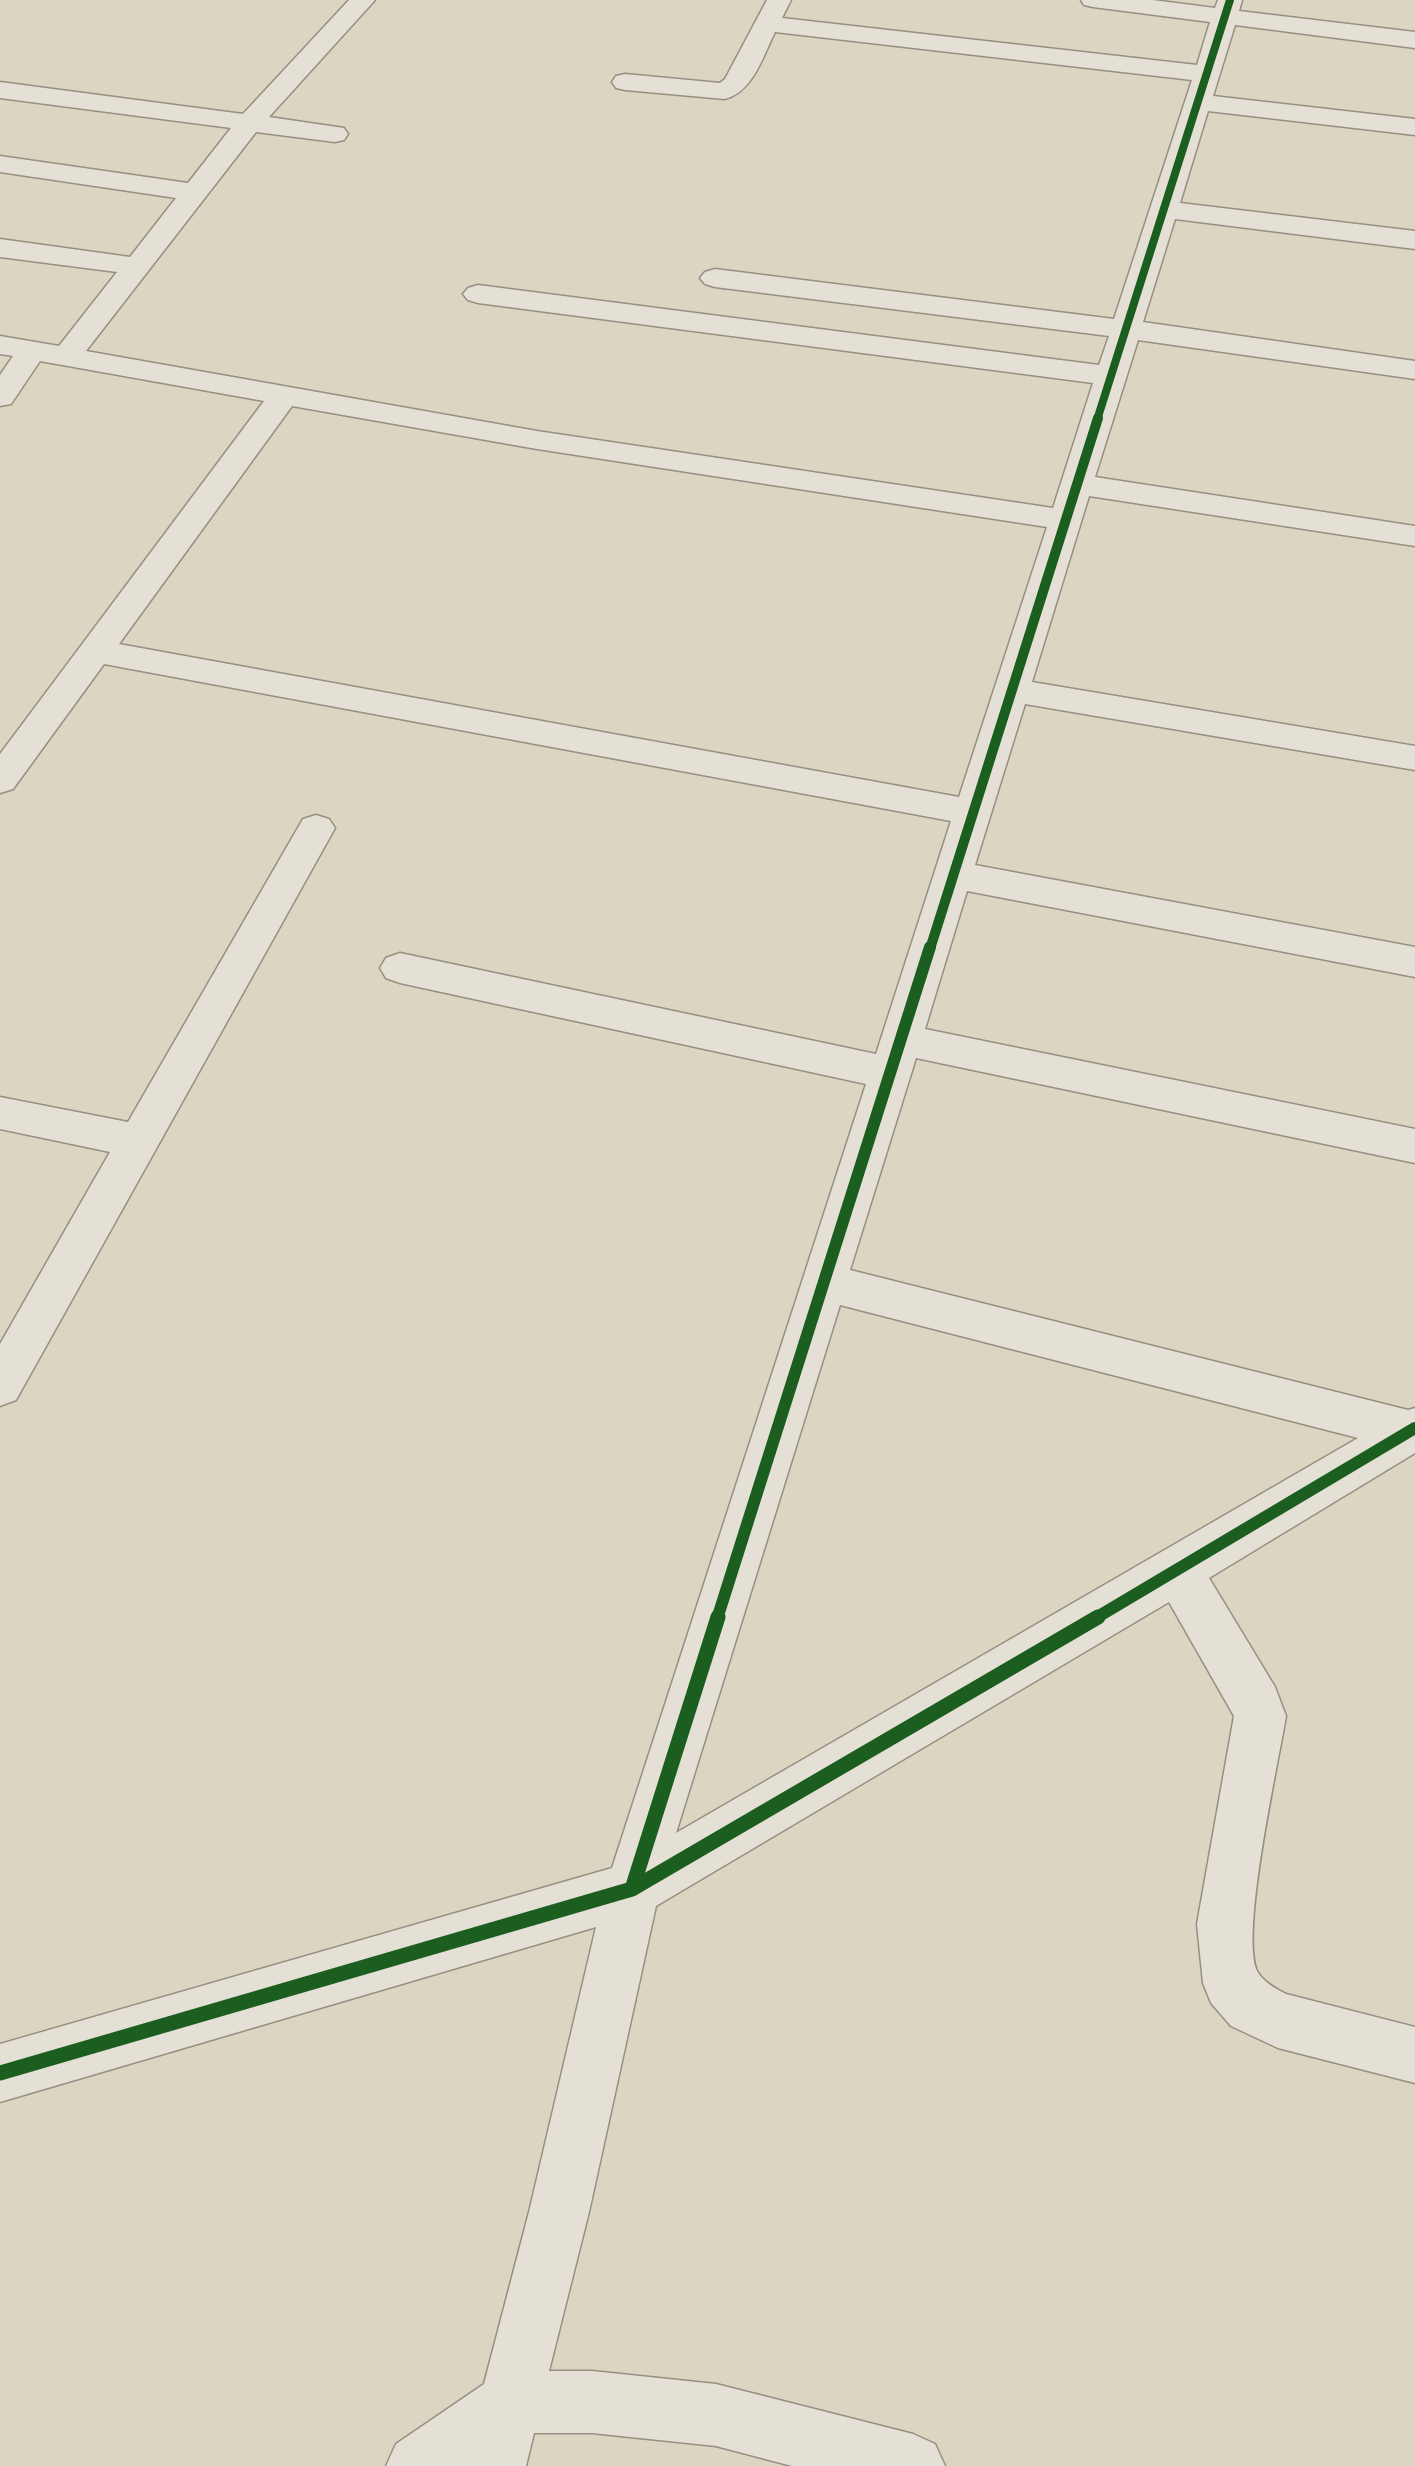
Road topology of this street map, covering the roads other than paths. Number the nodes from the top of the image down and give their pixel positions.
1 (363, 0) edge
2 (779, 0) edge
3 (1093, 0) edge
4 (1228, 8) edge
5 (767, 24) junction
6 (1415, 40) edge
7 (625, 82) dead end
8 (1203, 88) junction
9 (0, 90) edge
10 (250, 122) junction
11 (1415, 127) edge
12 (335, 134) dead end
13 (0, 164) edge
14 (194, 192) junction
15 (1164, 209) junction
16 (1415, 240) edge
17 (0, 248) edge
18 (134, 266) junction
19 (715, 278) dead end
20 (478, 294) dead end
21 (1126, 329) junction
22 (0, 345) edge
23 (32, 350) junction
24 (67, 356) junction
25 (1415, 370) edge
26 (1111, 376) junction
27 (284, 395) junction
28 (0, 397) edge
29 (1072, 502) junction
30 (1415, 536) edge
31 (96, 651) junction
32 (1010, 690) junction
33 (1415, 758) edge
34 (0, 780) edge
35 (971, 812) junction
36 (316, 828) dead end
37 (952, 874) junction
38 (1415, 962) edge
39 (400, 968) dead end
40 (894, 1056) junction
41 (0, 1113) edge
42 (138, 1141) junction
43 (1415, 1146) edge
44 (823, 1282) junction
45 (0, 1386) edge
46 (1412, 1430) edge
47 (1178, 1571) junction
48 (632, 1889) junction
49 (1415, 2055) edge
50 (0, 2073) edge
51 (512, 2402) junction
52 (418, 2466) edge
53 (494, 2466) edge
54 (913, 2466) edge

1 - 10 street
2 - 5 street
3 - 4 street
4 - 6 street
4 - 8 street
5 - 7 street
5 - 8 street
8 - 11 street
8 - 15 street
9 - 10 street
10 - 12 street
10 - 14 street
13 - 14 street
14 - 18 street
15 - 16 street
15 - 21 street
17 - 18 street
18 - 24 street
19 - 21 street
20 - 26 street
21 - 25 street
21 - 26 street
22 - 23 street
23 - 24 street
23 - 28 street
24 - 27 street
26 - 29 street
27 - 29 street
27 - 31 street
29 - 30 street
29 - 32 street
31 - 34 street
31 - 35 street
32 - 33 street
32 - 35 street
35 - 37 street
36 - 42 street
37 - 38 street
37 - 40 street
39 - 40 street
40 - 43 street
40 - 44 street
41 - 42 street
42 - 45 street
44 - 46 street
44 - 48 street
46 - 47 street
47 - 48 street
47 - 49 street
48 - 50 street
48 - 51 street
51 - 52 street
51 - 53 street
51 - 54 street

